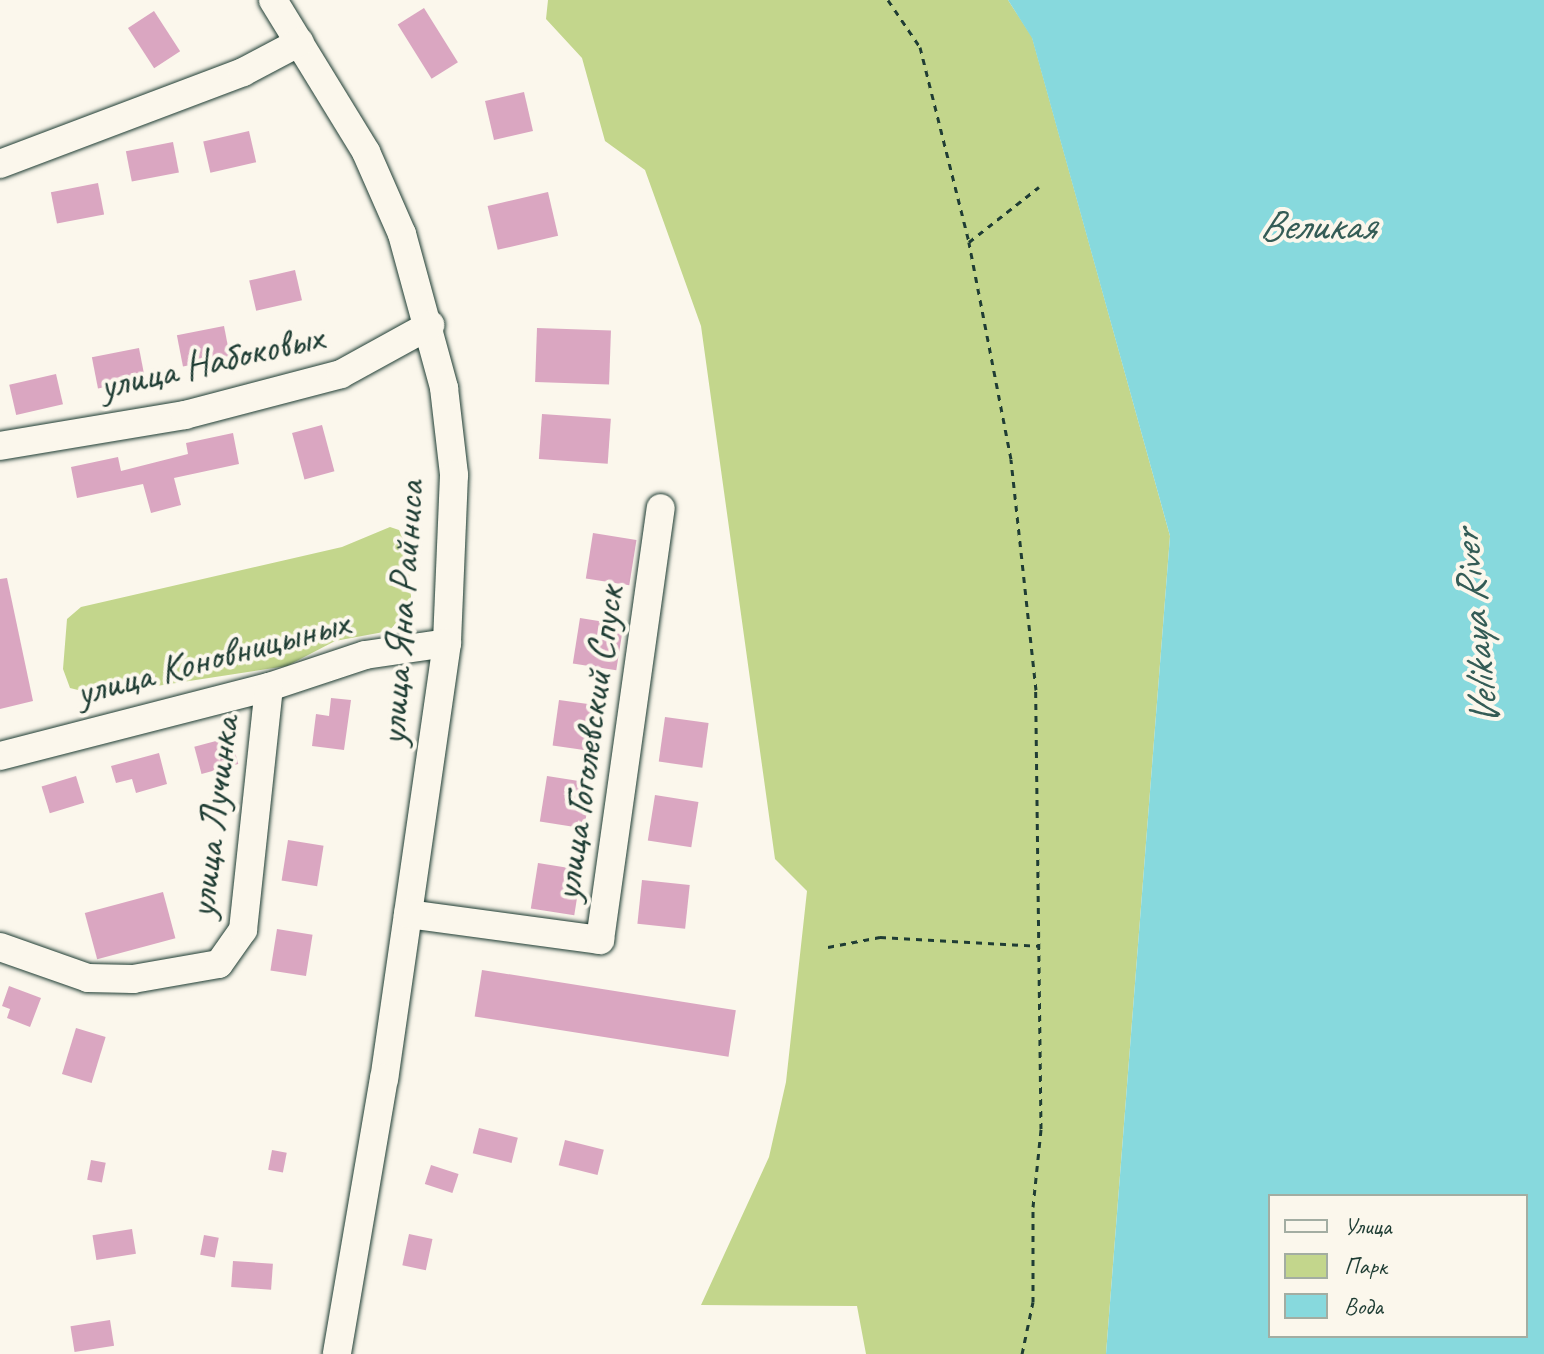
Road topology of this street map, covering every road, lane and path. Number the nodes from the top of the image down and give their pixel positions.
1 (273, 0) edge
2 (888, 0) edge
3 (300, 42) junction
4 (0, 164) edge
5 (1039, 187) dead end
6 (969, 242) junction
7 (430, 325) junction
8 (0, 446) edge
9 (661, 508) dead end
10 (447, 643) junction
11 (269, 687) junction
12 (0, 756) edge
13 (408, 914) junction
14 (1039, 946) junction
15 (0, 947) edge
16 (828, 947) dead end
17 (337, 1354) edge
18 (1022, 1354) edge

1 - 3 street, улица Яна Райниса
2 - 6 path
3 - 4 street
3 - 7 street, улица Яна Райниса
5 - 6 path
6 - 14 path
7 - 8 street, улица Набоковых
7 - 10 street, улица Яна Райниса
9 - 13 street, улица Гоголевский Спуск
10 - 11 street, улица Коновницыных
10 - 13 street, улица Яна Райниса
11 - 12 street, улица Коновницыных
11 - 15 street, улица Лучинка
13 - 17 street, улица Яна Райниса
14 - 16 path
14 - 18 path

